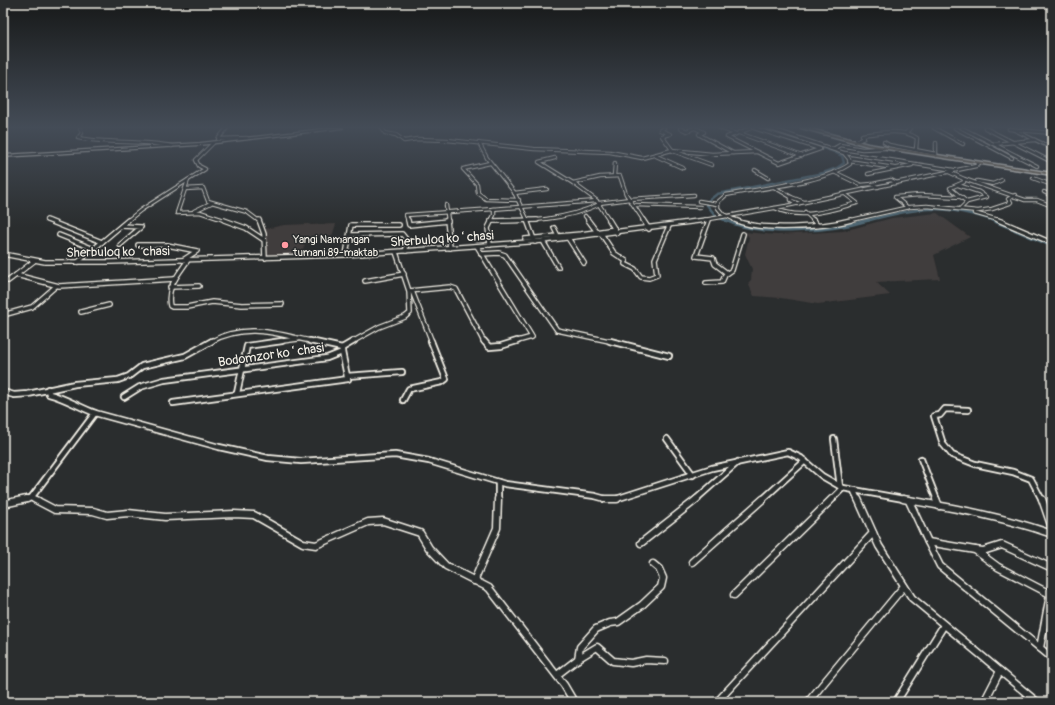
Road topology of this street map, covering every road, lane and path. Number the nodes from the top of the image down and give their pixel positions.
1 (196, 161) edge
2 (488, 161) edge
3 (543, 161) edge
4 (667, 161) edge
5 (701, 161) edge
6 (774, 161) edge
7 (786, 161) edge
8 (849, 161) joint
9 (896, 161) edge
10 (966, 161) edge
11 (1027, 161) edge
12 (615, 163) dead end
13 (979, 163) junction
14 (490, 164) junction
15 (916, 164) junction
16 (712, 165) dead end
17 (1037, 166) dead end
18 (683, 168) dead end
19 (896, 168) junction
20 (755, 170) dead end
21 (957, 170) junction
22 (834, 172) junction
23 (948, 172) junction
24 (868, 174) dead end
25 (1052, 174) edge
26 (614, 176) junction
27 (768, 178) dead end
28 (1033, 178) dead end
29 (962, 179) junction
30 (188, 180) junction
31 (1002, 180) dead end
32 (573, 183) junction
33 (897, 183) junction
34 (872, 184) junction
35 (958, 185) junction
36 (1052, 185) edge
37 (773, 186) junction
38 (878, 187) junction
39 (185, 189) junction
40 (547, 189) dead end
41 (1044, 192) dead end
42 (514, 193) junction
43 (845, 194) junction
44 (694, 195) dead end
45 (1015, 195) junction
46 (1052, 196) edge
47 (791, 197) junction
48 (962, 197) junction
49 (654, 198) junction
50 (630, 199) junction
51 (518, 200) junction
52 (700, 202) dead end
53 (804, 202) junction
54 (967, 202) junction
55 (212, 203) junction
56 (599, 203) junction
57 (715, 204) junction
58 (798, 204) junction
59 (446, 205) dead end
60 (634, 205) junction
61 (522, 206) junction
62 (659, 206) junction
63 (786, 206) junction
64 (1052, 206) edge
65 (700, 207) dead end
66 (907, 207) junction
67 (775, 208) junction
68 (492, 209) junction
69 (960, 209) junction
70 (967, 211) junction
71 (192, 212) junction
72 (447, 212) junction
73 (805, 212) junction
74 (795, 213) junction
75 (585, 216) dead end
76 (728, 217) junction
77 (46, 220) dead end
78 (711, 220) junction
79 (448, 221) junction
80 (491, 221) junction
81 (527, 222) junction
82 (398, 225) dead end
83 (817, 225) junction
84 (122, 226) junction
85 (669, 226) junction
86 (554, 228) dead end
87 (615, 228) junction
88 (649, 229) junction
89 (597, 231) junction
90 (617, 233) junction
91 (743, 234) dead end
92 (59, 235) dead end
93 (351, 235) junction
94 (601, 235) junction
95 (558, 236) junction
96 (568, 238) junction
97 (525, 239) dead end
98 (264, 240) junction
99 (534, 240) junction
100 (543, 241) junction
101 (102, 242) junction
102 (1052, 243) edge
103 (120, 245) dead end
104 (138, 245) dead end
105 (490, 245) junction
106 (477, 246) junction
107 (450, 248) junction
108 (94, 249) junction
109 (406, 251) junction
110 (396, 252) junction
111 (3, 254) edge
112 (481, 254) junction
113 (346, 255) junction
114 (265, 258) junction
115 (34, 260) junction
116 (183, 260) junction
117 (188, 260) junction
118 (78, 262) junction
119 (584, 263) dead end
120 (558, 267) dead end
121 (727, 273) junction
122 (404, 274) junction
123 (16, 275) junction
124 (176, 279) junction
125 (3, 281) edge
126 (365, 281) dead end
127 (706, 283) dead end
128 (56, 286) junction
129 (170, 286) junction
130 (199, 286) dead end
131 (411, 291) junction
132 (282, 304) dead end
133 (109, 305) dead end
134 (81, 312) dead end
135 (3, 315) edge
136 (303, 339) junction
137 (342, 350) junction
138 (669, 356) dead end
139 (242, 369) junction
140 (402, 372) dead end
141 (347, 376) junction
142 (48, 389) junction
143 (3, 392) edge
144 (237, 393) junction
145 (124, 397) dead end
146 (403, 400) dead end
147 (173, 403) dead end
148 (968, 410) dead end
149 (95, 413) junction
150 (667, 439) dead end
151 (834, 439) dead end
152 (921, 459) dead end
153 (805, 461) junction
154 (738, 462) junction
155 (693, 475) junction
156 (498, 482) junction
157 (842, 488) junction
158 (854, 491) junction
159 (31, 498) junction
160 (909, 501) junction
161 (3, 504) edge
162 (939, 506) junction
163 (1052, 528) edge
164 (873, 534) junction
165 (1052, 534) edge
166 (928, 542) junction
167 (641, 543) dead end
168 (975, 550) junction
169 (692, 562) dead end
170 (653, 564) dead end
171 (1052, 568) edge
172 (474, 581) junction
173 (1052, 584) edge
174 (904, 586) junction
175 (1050, 594) junction
176 (734, 596) dead end
177 (944, 625) junction
178 (1040, 648) junction
179 (1052, 658) edge
180 (578, 659) junction
181 (665, 661) dead end
182 (1000, 671) junction
183 (557, 675) junction
184 (574, 702) edge
185 (717, 702) edge
186 (808, 702) edge
187 (896, 702) edge
188 (984, 702) edge
189 (1037, 702) edge

1 - 30 street
2 - 14 street
3 - 32 street
4 - 18 street
5 - 16 street
6 - 7 street
8 - 19 street
8 - 22 street
9 - 15 street
10 - 13 main road
11 - 17 street
12 - 26 street
13 - 21 street
13 - 25 main road
14 - 42 street
14 - 51 street
15 - 19 street
15 - 21 street
19 - 24 street
20 - 27 street
21 - 23 street
22 - 34 street
22 - 37 street
23 - 29 street
23 - 33 street
26 - 32 street
26 - 50 street
28 - 36 street
29 - 31 street
29 - 35 street
29 - 45 street
30 - 39 street
30 - 84 street
32 - 56 street
33 - 34 street
33 - 38 street, Sherbuloq koʻchasi
34 - 38 street
35 - 48 street
35 - 54 street
37 - 47 street
37 - 57 street
38 - 43 street, Sherbuloq koʻchasi
39 - 55 street
39 - 71 street
40 - 42 street
41 - 46 street
42 - 51 street
43 - 53 street, Sherbuloq koʻchasi
43 - 73 street
44 - 49 street
45 - 64 street
45 - 70 street
47 - 53 street
47 - 58 street
48 - 54 street
48 - 66 street
49 - 50 street
49 - 62 street
50 - 56 street
50 - 60 street
51 - 61 street
52 - 57 street
53 - 58 street, Sherbuloq koʻchasi
54 - 69 street
55 - 71 street
55 - 98 street
56 - 61 street
56 - 81 street
56 - 87 street
57 - 76 street
58 - 63 street, Sherbuloq koʻchasi
59 - 72 street
60 - 62 street
60 - 88 street
61 - 68 street
61 - 81 street
62 - 65 street
63 - 67 street, Sherbuloq koʻchasi
63 - 74 street
66 - 69 street
66 - 83 street
67 - 74 street
67 - 76 street, Sherbuloq koʻchasi
68 - 72 street
68 - 80 street
69 - 70 street
70 - 102 street
71 - 98 street
72 - 79 street
72 - 79 street
73 - 74 street
73 - 83 street
75 - 89 street
76 - 78 street, Sherbuloq koʻchasi
76 - 83 street
77 - 101 street
78 - 85 street, Sherbuloq koʻchasi
78 - 121 street
79 - 107 street
80 - 81 street
80 - 105 street
81 - 99 street
82 - 93 street
84 - 101 street
84 - 103 street
85 - 88 street, Sherbuloq koʻchasi
85 - 94 street
86 - 95 street
87 - 89 street
87 - 90 street
88 - 90 street, Sherbuloq koʻchasi
89 - 94 street
89 - 95 street
90 - 94 street, Sherbuloq koʻchasi
91 - 121 street
92 - 108 street
93 - 109 street
93 - 113 street
94 - 96 street, Sherbuloq koʻchasi
95 - 99 street
96 - 100 street, Sherbuloq koʻchasi
96 - 119 street
97 - 99 street
98 - 114 street
99 - 100 street, Sherbuloq koʻchasi
99 - 105 street, Sherbuloq koʻchasi
100 - 120 street
101 - 108 street
104 - 116 street
105 - 106 street, Sherbuloq koʻchasi
106 - 107 street, Sherbuloq koʻchasi
106 - 112 street
107 - 109 street, Sherbuloq koʻchasi
108 - 118 street
109 - 110 street, Sherbuloq koʻchasi
110 - 113 street, Sherbuloq koʻchasi
110 - 122 street
111 - 115 street, Sherbuloq koʻchasi
112 - 131 street
112 - 138 street
113 - 114 street, Sherbuloq koʻchasi
114 - 117 street, Sherbuloq koʻchasi
115 - 118 street, Sherbuloq koʻchasi
115 - 123 street
116 - 117 street, Sherbuloq koʻchasi
116 - 118 street, Sherbuloq koʻchasi
117 - 124 street
121 - 127 street
122 - 126 street
122 - 131 street
123 - 125 street
123 - 128 street
124 - 128 street
124 - 129 street
128 - 135 street
129 - 130 street
129 - 132 street
131 - 137 street, Bodomzor koʻchasi
131 - 146 street
133 - 134 street
136 - 137 street
136 - 139 street
136 - 142 street
137 - 139 street, Bodomzor koʻchasi
137 - 141 street
139 - 144 street
139 - 145 street, Bodomzor koʻchasi
140 - 141 street
141 - 144 street
142 - 143 street
142 - 149 street
144 - 147 street
148 - 163 street
149 - 156 street
149 - 159 street
150 - 155 street
151 - 157 street
152 - 162 street
153 - 154 street
153 - 157 street
153 - 169 street
154 - 155 street
154 - 167 street
155 - 156 street
156 - 172 street
157 - 158 street
157 - 176 street
158 - 160 street
158 - 164 street
159 - 161 street
159 - 172 street
160 - 162 street
160 - 166 street
162 - 165 street
164 - 174 street
164 - 185 street
166 - 168 street
166 - 178 street
168 - 171 street
168 - 175 street
170 - 180 street
172 - 183 street
173 - 175 street
174 - 177 street
174 - 186 street
175 - 178 street
177 - 182 street
177 - 187 street
178 - 179 street
180 - 181 street
180 - 183 street
182 - 188 street
182 - 189 street
183 - 184 street

